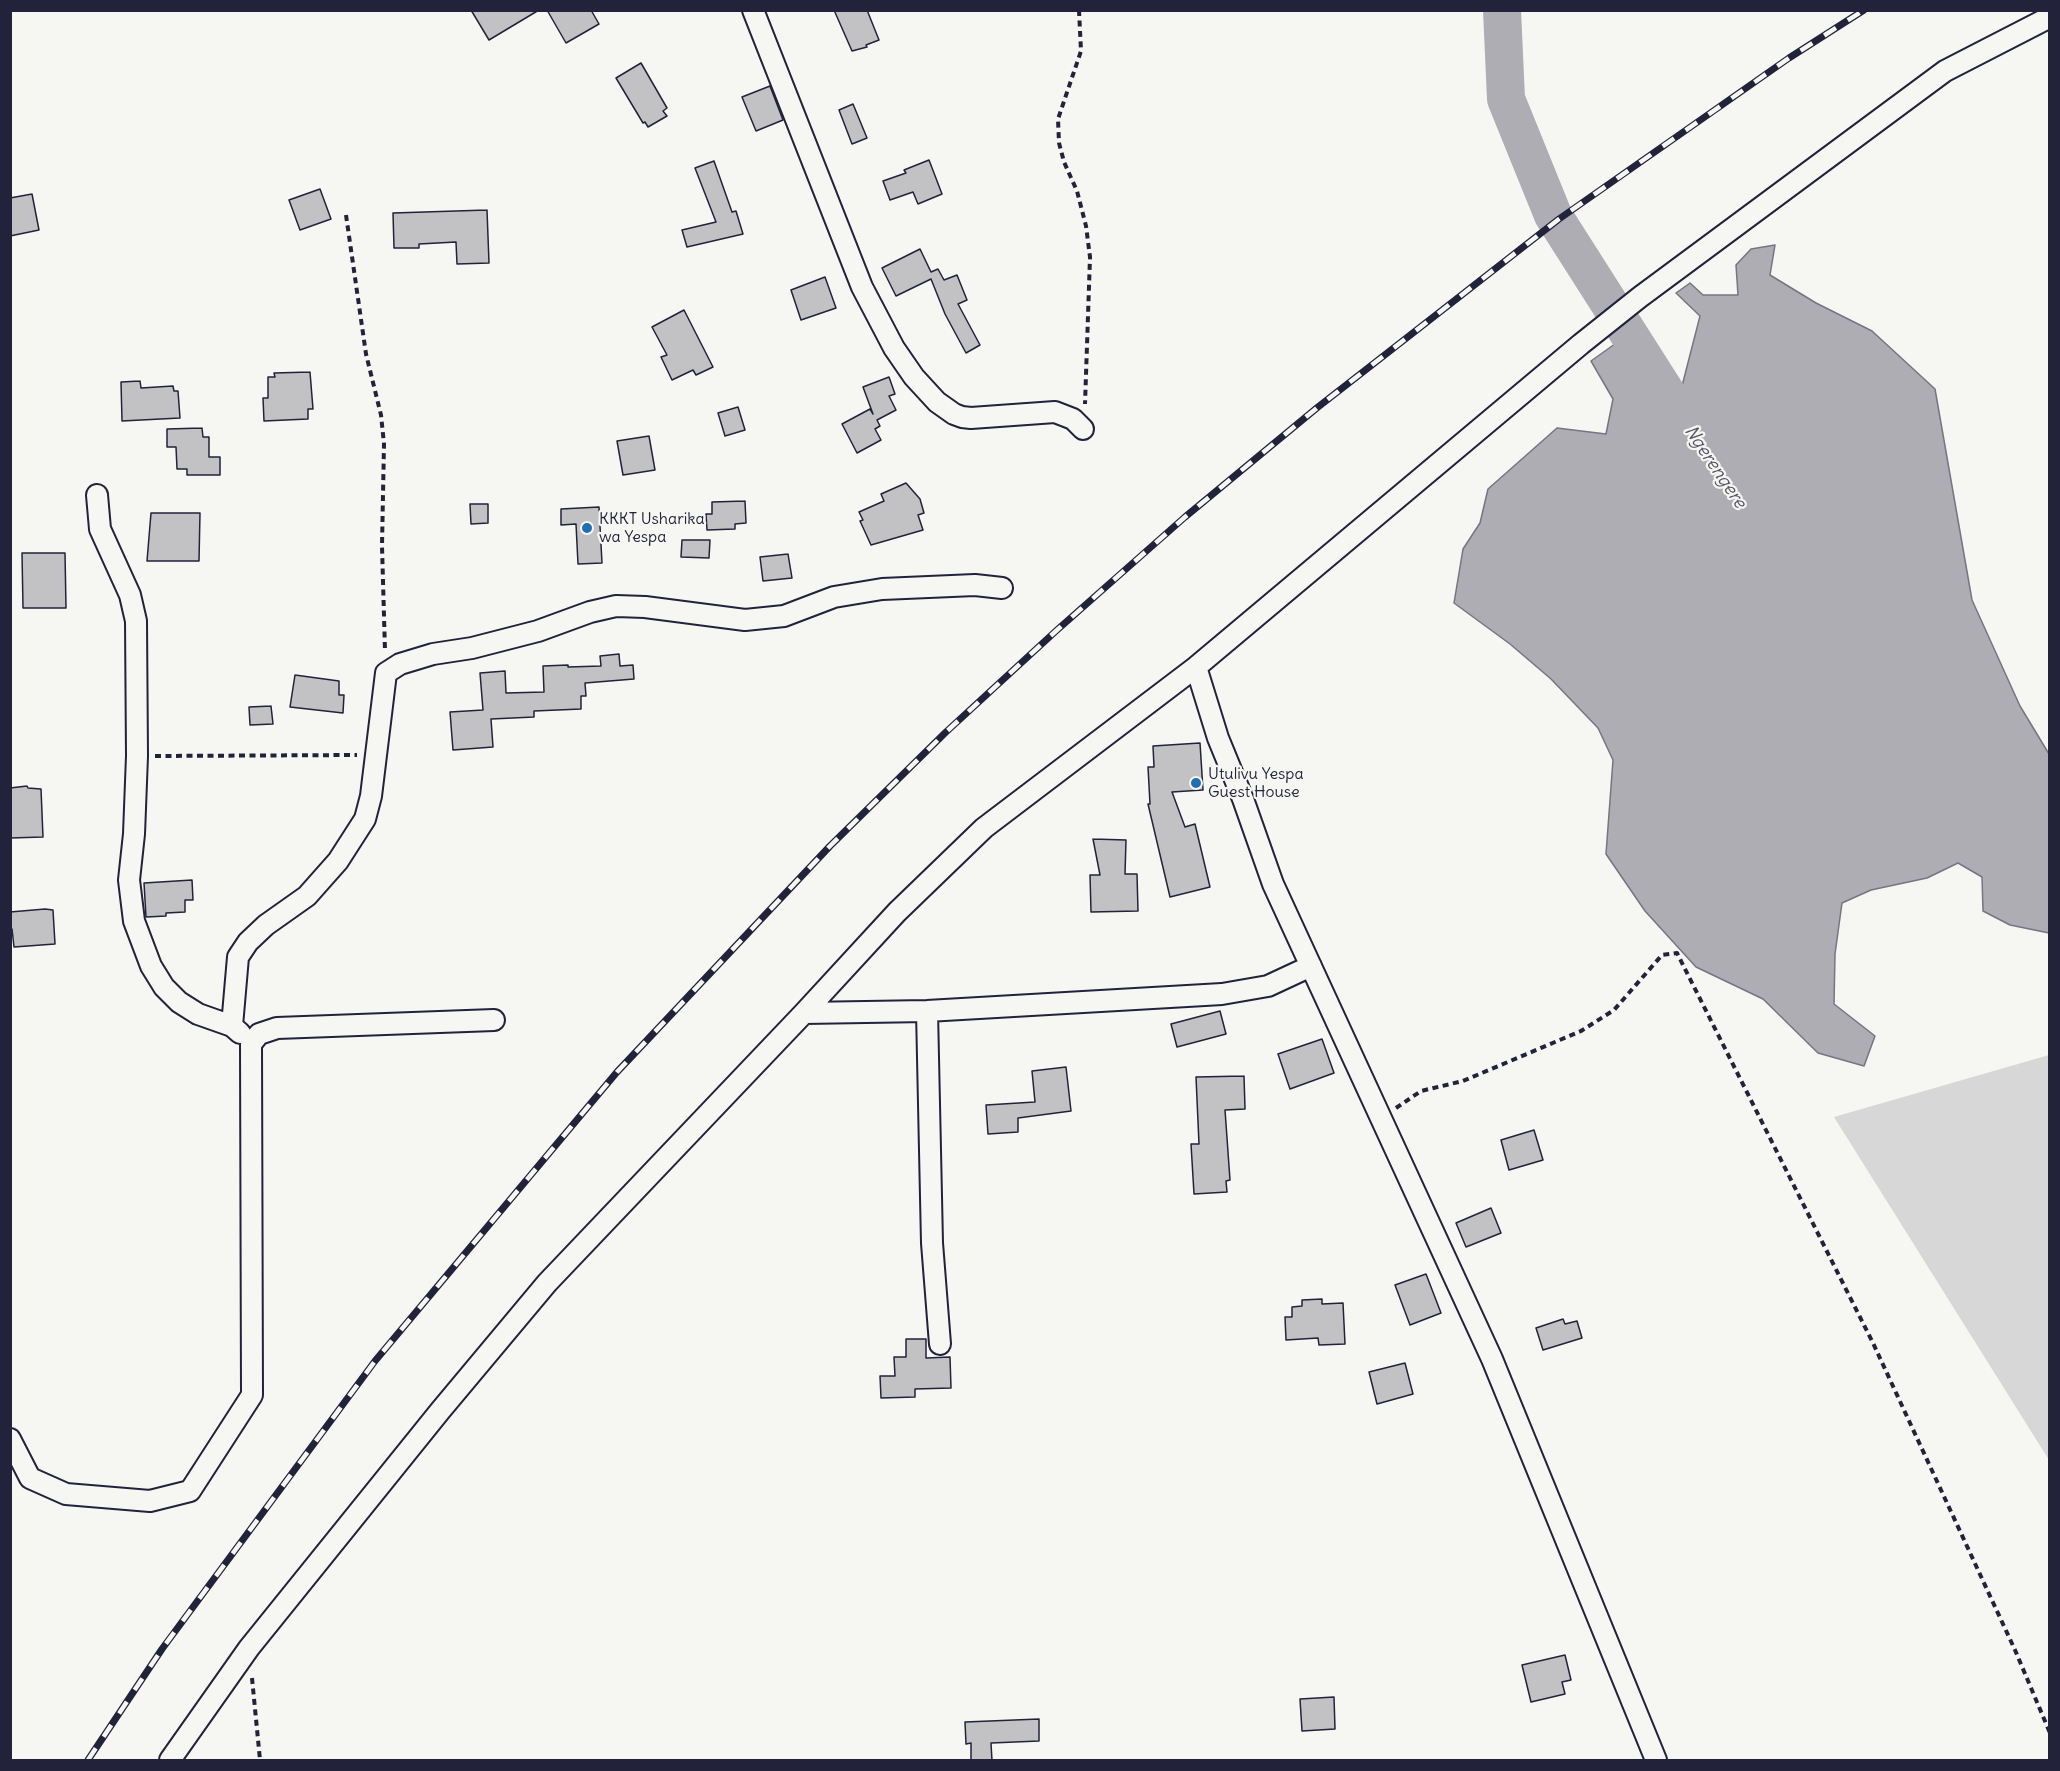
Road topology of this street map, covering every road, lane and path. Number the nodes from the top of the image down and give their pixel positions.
1 (753, 10) edge
2 (1079, 10) edge
3 (2049, 17) edge
4 (346, 215) dead end
5 (1083, 429) joint
6 (97, 495) dead end
7 (1002, 588) dead end
8 (1196, 667) junction
9 (386, 673) junction
10 (376, 755) junction
11 (137, 756) junction
12 (1311, 966) junction
13 (927, 1011) junction
14 (804, 1013) junction
15 (494, 1020) dead end
16 (232, 1026) junction
17 (251, 1044) junction
18 (1380, 1119) junction
19 (940, 1344) dead end
20 (10, 1439) edge
21 (249, 1648) junction
22 (2049, 1733) edge
23 (170, 1761) edge
24 (260, 1761) edge
25 (1656, 1761) edge

1 - 5 street
2 - 5 path
3 - 8 street
4 - 9 path
6 - 11 street
7 - 9 street
8 - 12 street
8 - 14 street
9 - 10 street
10 - 11 path
10 - 16 street
11 - 16 street
12 - 13 street
12 - 18 street
13 - 14 street
13 - 19 street
14 - 21 street
15 - 17 street
16 - 17 street
17 - 20 street
18 - 22 path
18 - 25 street
21 - 23 street
21 - 24 path

